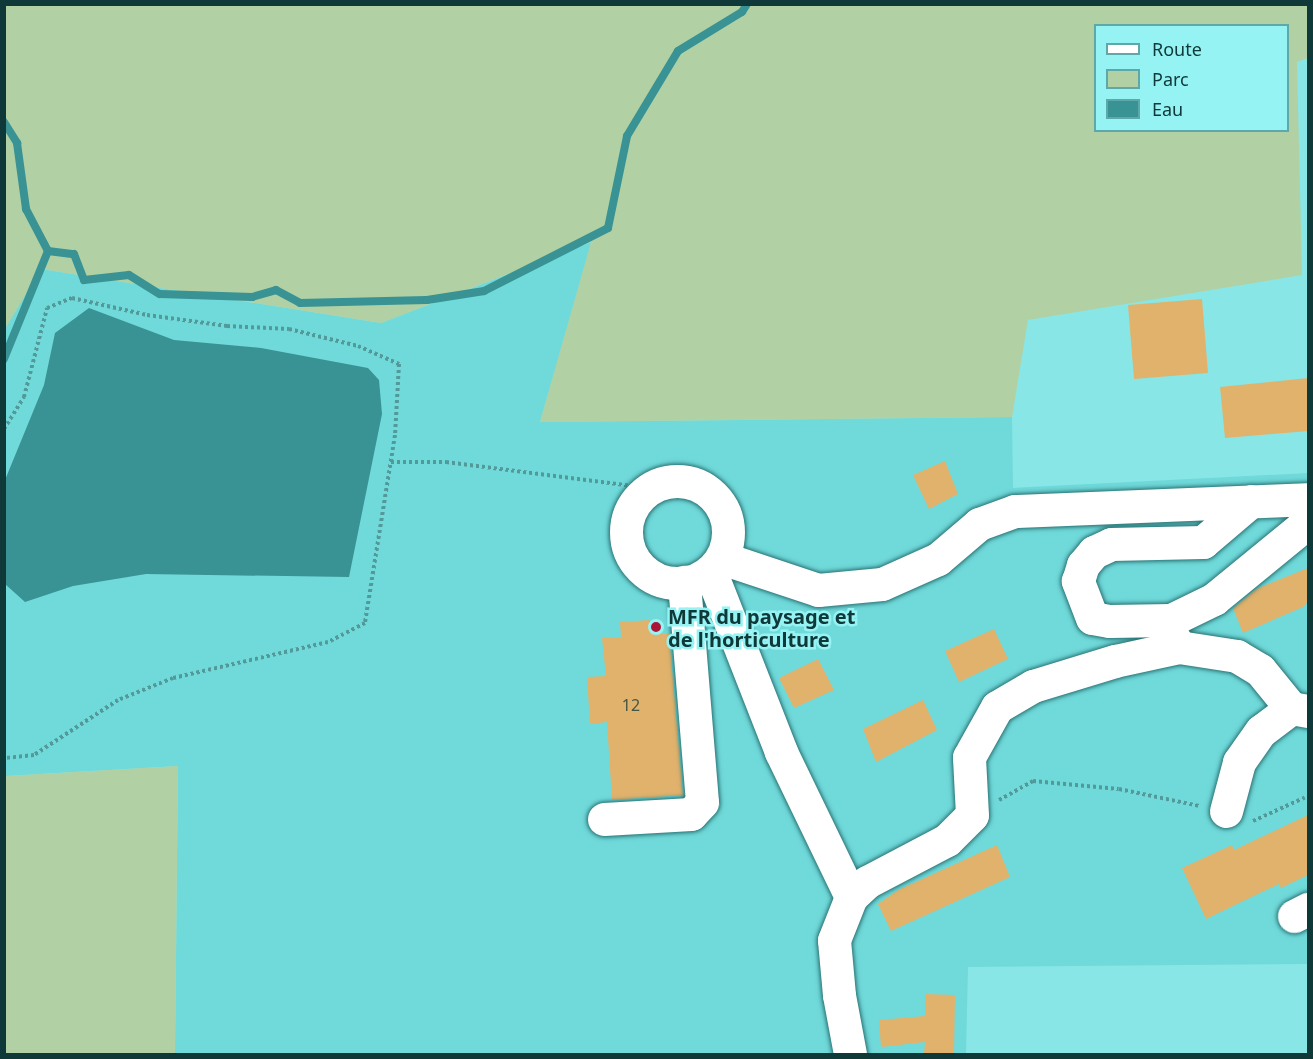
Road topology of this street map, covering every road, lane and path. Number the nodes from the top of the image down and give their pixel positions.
1 (4, 429) edge
2 (392, 462) junction
3 (648, 488) junction
4 (1308, 499) edge
5 (1251, 501) junction
6 (1308, 522) edge
7 (706, 571) junction
8 (1175, 634) junction
9 (1300, 710) edge
10 (4, 758) edge
11 (1308, 796) edge
12 (1226, 811) junction
13 (972, 815) junction
14 (604, 819) dead end
15 (851, 897) junction
16 (850, 1054) edge

1 - 2 path
2 - 3 path
2 - 10 path
3 - 7 lane
3 - 7 lane
4 - 5 lane
5 - 7 lane
5 - 8 lane
6 - 8 lane
7 - 14 lane
7 - 15 lane
8 - 9 lane
8 - 13 lane
9 - 12 lane
11 - 12 path
12 - 13 path
13 - 15 lane
15 - 16 lane

